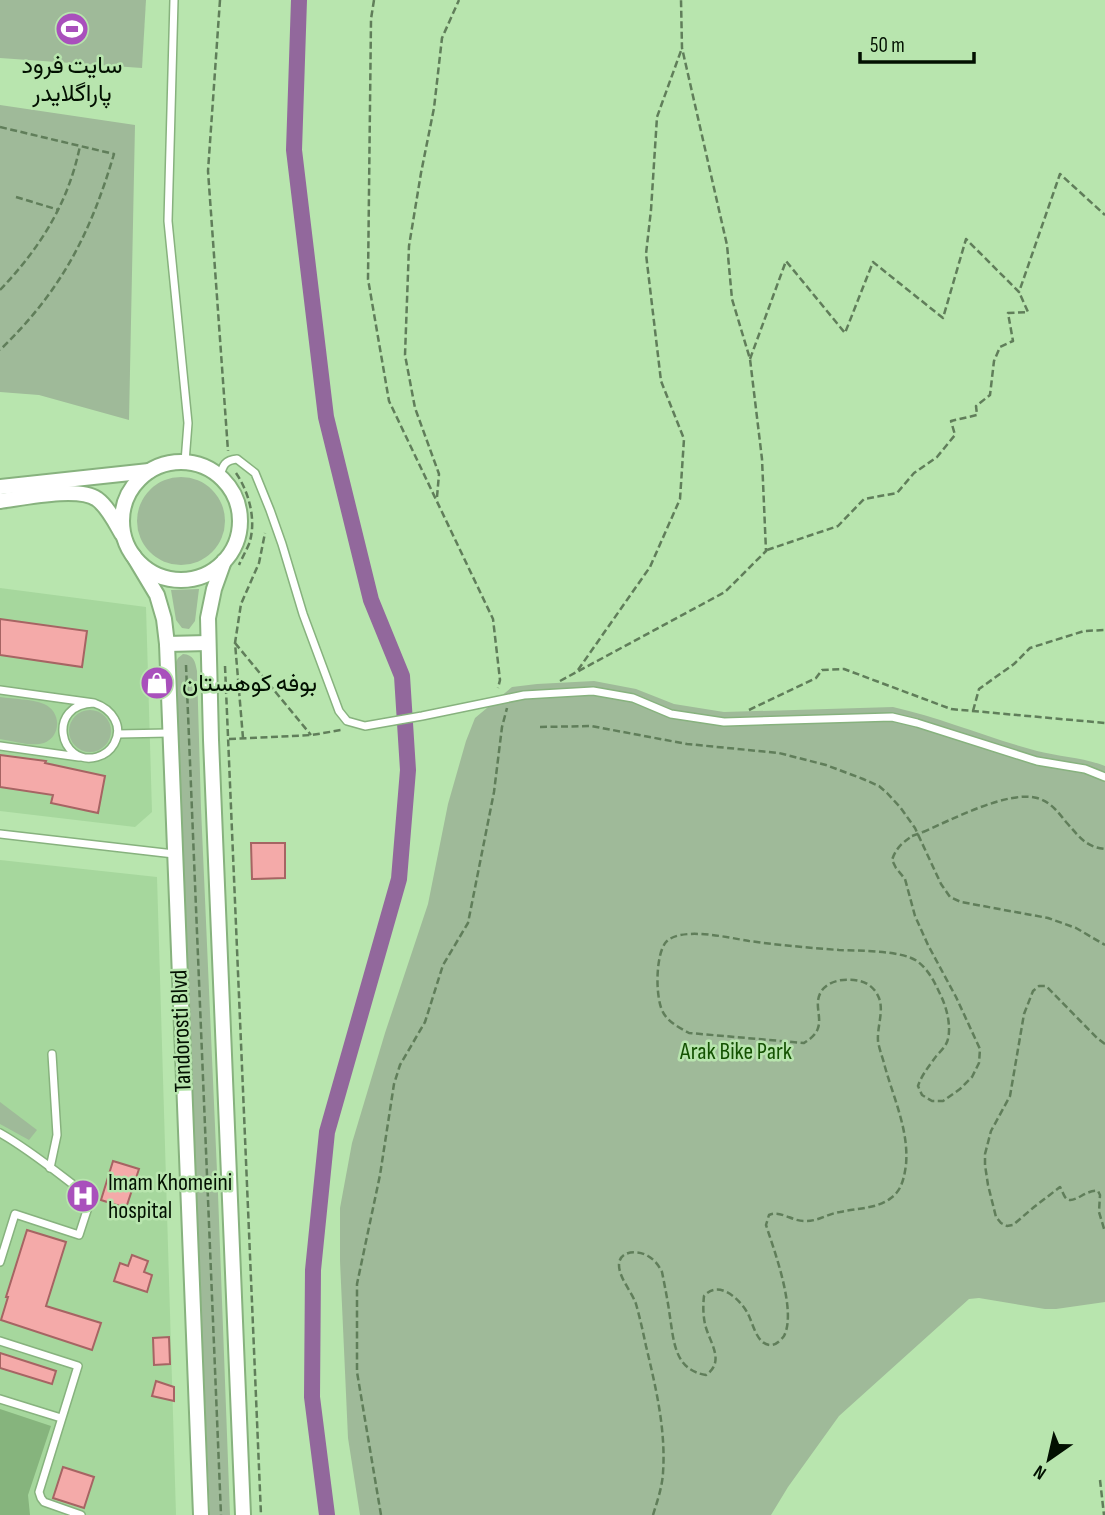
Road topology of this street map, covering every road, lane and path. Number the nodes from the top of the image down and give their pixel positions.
1 (174, 0) edge
2 (220, 0) edge
3 (374, 0) edge
4 (459, 0) edge
5 (681, 0) edge
6 (682, 48) junction
7 (0, 127) edge
8 (80, 146) junction
9 (16, 197) dead end
10 (59, 210) junction
11 (1105, 215) edge
12 (0, 290) edge
13 (1019, 292) junction
14 (0, 350) edge
15 (750, 359) junction
16 (229, 460) junction
17 (185, 462) junction
18 (149, 471) junction
19 (220, 476) junction
20 (73, 485) junction
21 (0, 487) edge
22 (0, 501) edge
23 (437, 501) junction
24 (270, 510) junction
25 (125, 538) junction
26 (766, 551) junction
27 (133, 555) junction
28 (224, 561) junction
29 (234, 574) dead end
30 (1105, 630) edge
31 (208, 643) junction
32 (236, 643) junction
33 (167, 644) junction
34 (225, 659) dead end
35 (167, 666) junction
36 (576, 673) junction
37 (0, 690) edge
38 (538, 694) junction
39 (514, 697) junction
40 (497, 701) junction
41 (94, 703) junction
42 (747, 711) dead end
43 (973, 711) junction
44 (1105, 723) edge
45 (365, 726) junction
46 (540, 727) dead end
47 (169, 733) junction
48 (118, 734) junction
49 (312, 735) junction
50 (243, 738) junction
51 (229, 739) junction
52 (211, 740) junction
53 (0, 746) edge
54 (86, 758) junction
55 (1105, 777) edge
56 (0, 834) edge
57 (1105, 849) edge
58 (174, 854) junction
59 (1105, 945) edge
60 (1105, 1044) edge
61 (51, 1054) dead end
62 (0, 1133) edge
63 (50, 1168) junction
64 (1105, 1232) edge
65 (0, 1262) edge
66 (0, 1341) edge
67 (0, 1399) edge
68 (61, 1418) junction
69 (1100, 1480) dead end
70 (80, 1515) edge
71 (201, 1515) edge
72 (220, 1515) edge
73 (243, 1515) edge
74 (261, 1515) edge
75 (381, 1515) edge
76 (653, 1515) edge
77 (1104, 1515) edge

1 - 17 lane
2 - 16 path
3 - 23 path
4 - 23 path
5 - 6 path
6 - 15 path
6 - 36 path
7 - 8 path
8 - 10 path
8 - 14 path
9 - 10 path
10 - 12 path
11 - 13 path
13 - 15 path
13 - 26 path
15 - 26 path
16 - 19 lane
16 - 24 lane
16 - 29 path
17 - 18 street
17 - 19 street
18 - 20 street
18 - 25 street
19 - 28 street
20 - 21 street
20 - 22 street
20 - 25 street
23 - 40 path
24 - 32 path
24 - 45 lane
25 - 27 street
26 - 36 path
27 - 28 street
27 - 33 street, Tandorosti Blvd
28 - 31 street, Tandorosti Blvd
30 - 43 path
31 - 33 street
31 - 52 street, Tandorosti Blvd
32 - 49 path
32 - 50 path
33 - 35 street, Tandorosti Blvd
34 - 51 path
35 - 47 street, Tandorosti Blvd
35 - 72 path
36 - 38 path
37 - 41 lane
38 - 39 lane
38 - 55 lane
39 - 40 lane
39 - 75 path
40 - 45 lane
41 - 48 lane
41 - 54 lane
42 - 43 path
43 - 44 path
45 - 49 path
46 - 59 path
47 - 48 lane
47 - 58 street, Tandorosti Blvd
48 - 54 lane
49 - 50 path
50 - 51 path
51 - 52 path
51 - 74 path
52 - 73 street, Tandorosti Blvd
53 - 54 lane
56 - 58 lane
57 - 76 path, bridge
58 - 71 street, Tandorosti Blvd
60 - 64 path
61 - 63 lane
62 - 63 lane
63 - 65 lane
66 - 68 lane
67 - 68 lane
68 - 70 lane
69 - 77 path

